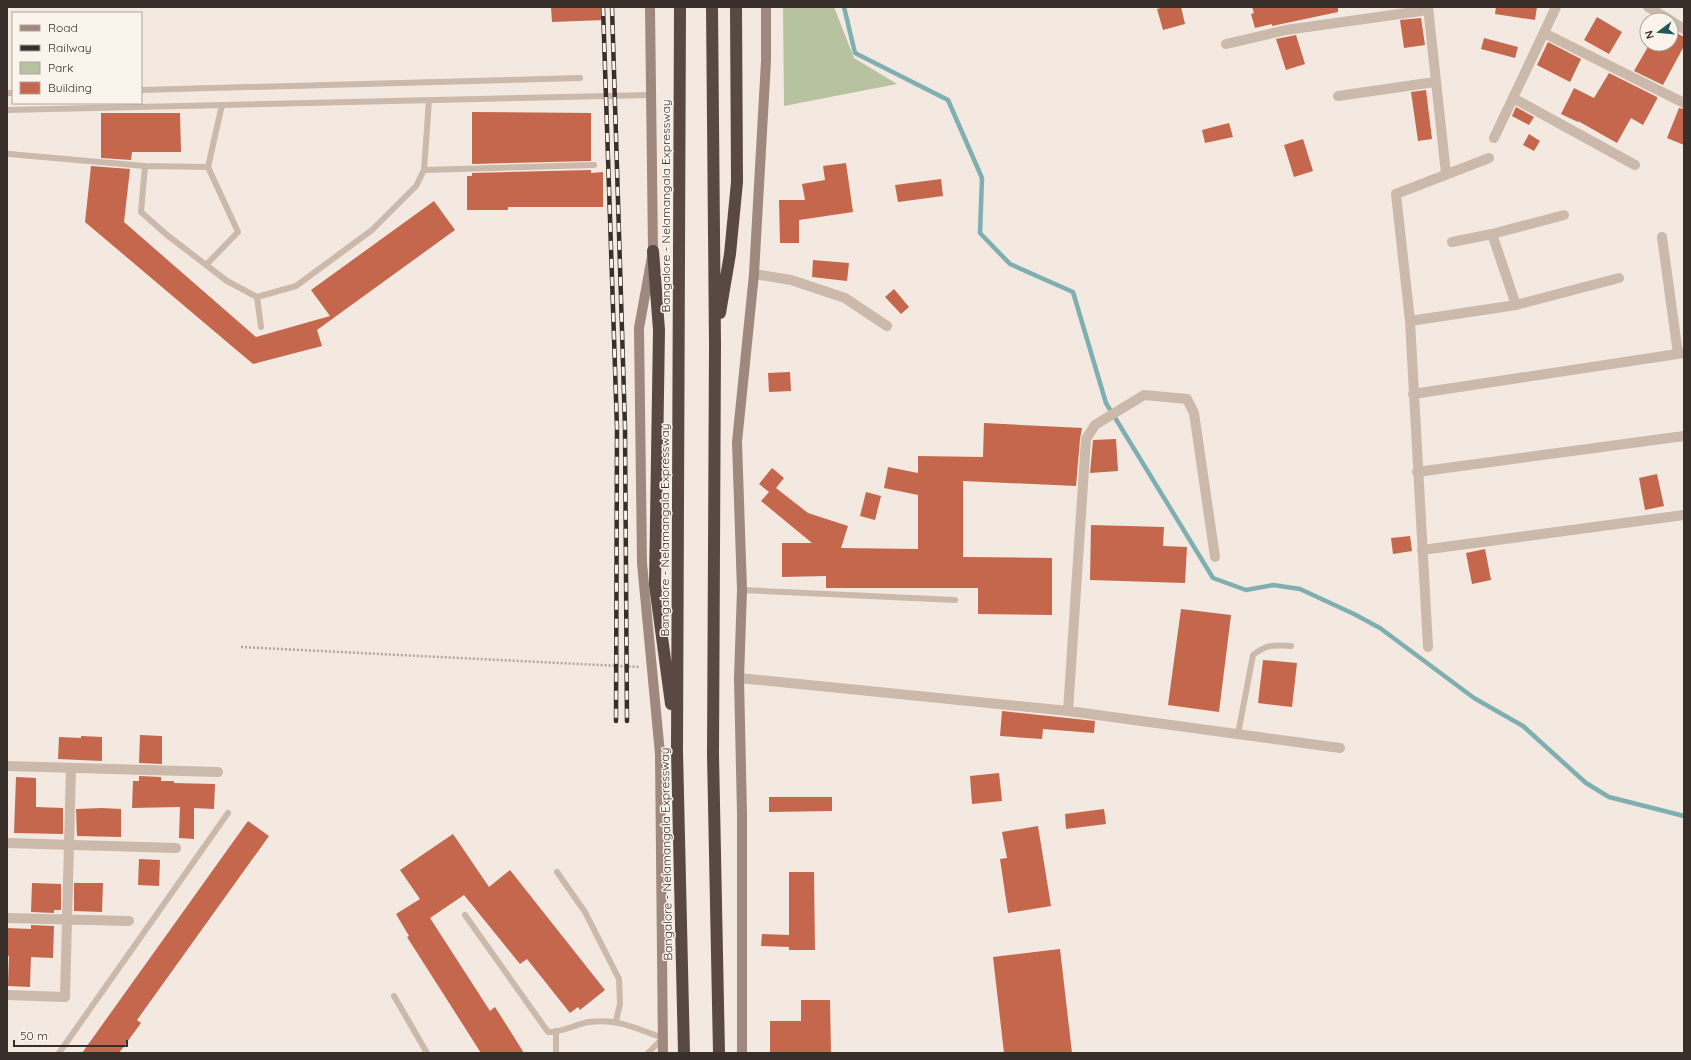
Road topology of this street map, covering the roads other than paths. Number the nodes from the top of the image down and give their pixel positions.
1 (650, 7) edge
2 (680, 7) edge
3 (712, 7) edge
4 (736, 7) edge
5 (766, 7) edge
6 (1556, 7) edge
7 (1428, 9) edge
8 (1544, 33) junction
9 (1226, 44) dead end
10 (580, 78) dead end
11 (1435, 82) junction
12 (142, 90) edge
13 (650, 95) junction
14 (1338, 96) dead end
15 (1513, 98) junction
16 (429, 100) junction
17 (1684, 103) edge
18 (222, 105) junction
19 (7, 110) edge
20 (1494, 138) dead end
21 (9, 154) dead end
22 (1489, 158) dead end
23 (594, 165) dead end
24 (1635, 165) dead end
25 (145, 166) junction
26 (208, 167) junction
27 (424, 170) junction
28 (1446, 174) junction
29 (1564, 215) dead end
30 (1492, 234) junction
31 (1662, 237) dead end
32 (1452, 242) dead end
33 (653, 251) junction
34 (206, 265) junction
35 (754, 274) junction
36 (1619, 278) dead end
37 (257, 297) junction
38 (1516, 305) junction
39 (1410, 321) junction
40 (887, 326) dead end
41 (261, 327) dead end
42 (715, 345) junction
43 (1681, 353) edge
44 (1413, 394) junction
45 (1684, 436) edge
46 (1417, 472) junction
47 (1684, 515) edge
48 (1422, 550) junction
49 (1215, 557) dead end
50 (742, 590) junction
51 (955, 600) dead end
52 (1291, 646) dead end
53 (1428, 647) dead end
54 (739, 678) junction
55 (1068, 711) junction
56 (1238, 734) junction
57 (1340, 748) dead end
58 (677, 751) junction
59 (7, 766) edge
60 (71, 768) junction
61 (218, 772) dead end
62 (228, 813) dead end
63 (7, 843) edge
64 (69, 845) junction
65 (176, 848) dead end
66 (557, 872) dead end
67 (464, 915) dead end
68 (7, 918) edge
69 (67, 919) junction
70 (129, 921) dead end
71 (7, 995) edge
72 (394, 996) dead end
73 (616, 1021) junction
74 (556, 1031) junction
75 (663, 1038) junction
76 (59, 1053) edge
77 (427, 1053) edge
78 (556, 1053) edge
79 (648, 1053) edge
80 (663, 1053) edge
81 (684, 1053) edge
82 (719, 1053) edge
83 (742, 1053) edge

1 - 13 street
2 - 58 highway, Bangalore - Nelamangala Expressway
3 - 42 highway
4 - 42 highway
5 - 35 street
6 - 8 street
7 - 9 street
7 - 11 street
8 - 15 street
8 - 17 street
10 - 12 lane
11 - 14 street
11 - 28 street
13 - 16 lane
13 - 33 street
15 - 20 street
15 - 24 street
16 - 18 lane
16 - 27 lane
18 - 19 lane
18 - 26 lane
21 - 25 lane
22 - 28 street
23 - 27 lane
25 - 26 lane
25 - 34 lane
26 - 34 lane
27 - 37 lane
28 - 39 street
29 - 30 street
30 - 32 street
30 - 38 street
31 - 43 street
33 - 58 highway
33 - 75 street
34 - 37 lane
35 - 40 street
35 - 50 street
36 - 38 street
37 - 41 lane
38 - 39 street
39 - 44 street
42 - 82 highway
43 - 44 street
44 - 46 street
45 - 46 street
46 - 48 street
47 - 48 street
48 - 53 street
49 - 55 street
50 - 51 lane
50 - 54 street
52 - 56 lane
54 - 55 street
54 - 83 street
55 - 56 street
56 - 57 street
58 - 81 highway, Bangalore - Nelamangala Expressway
59 - 60 street
60 - 61 street
60 - 64 street
62 - 76 lane
63 - 64 street
64 - 65 street
64 - 69 street
66 - 73 lane
67 - 74 lane
68 - 69 street
69 - 70 street
69 - 71 street
72 - 77 lane
73 - 74 lane
73 - 75 lane
74 - 78 lane
75 - 79 lane
75 - 80 street

